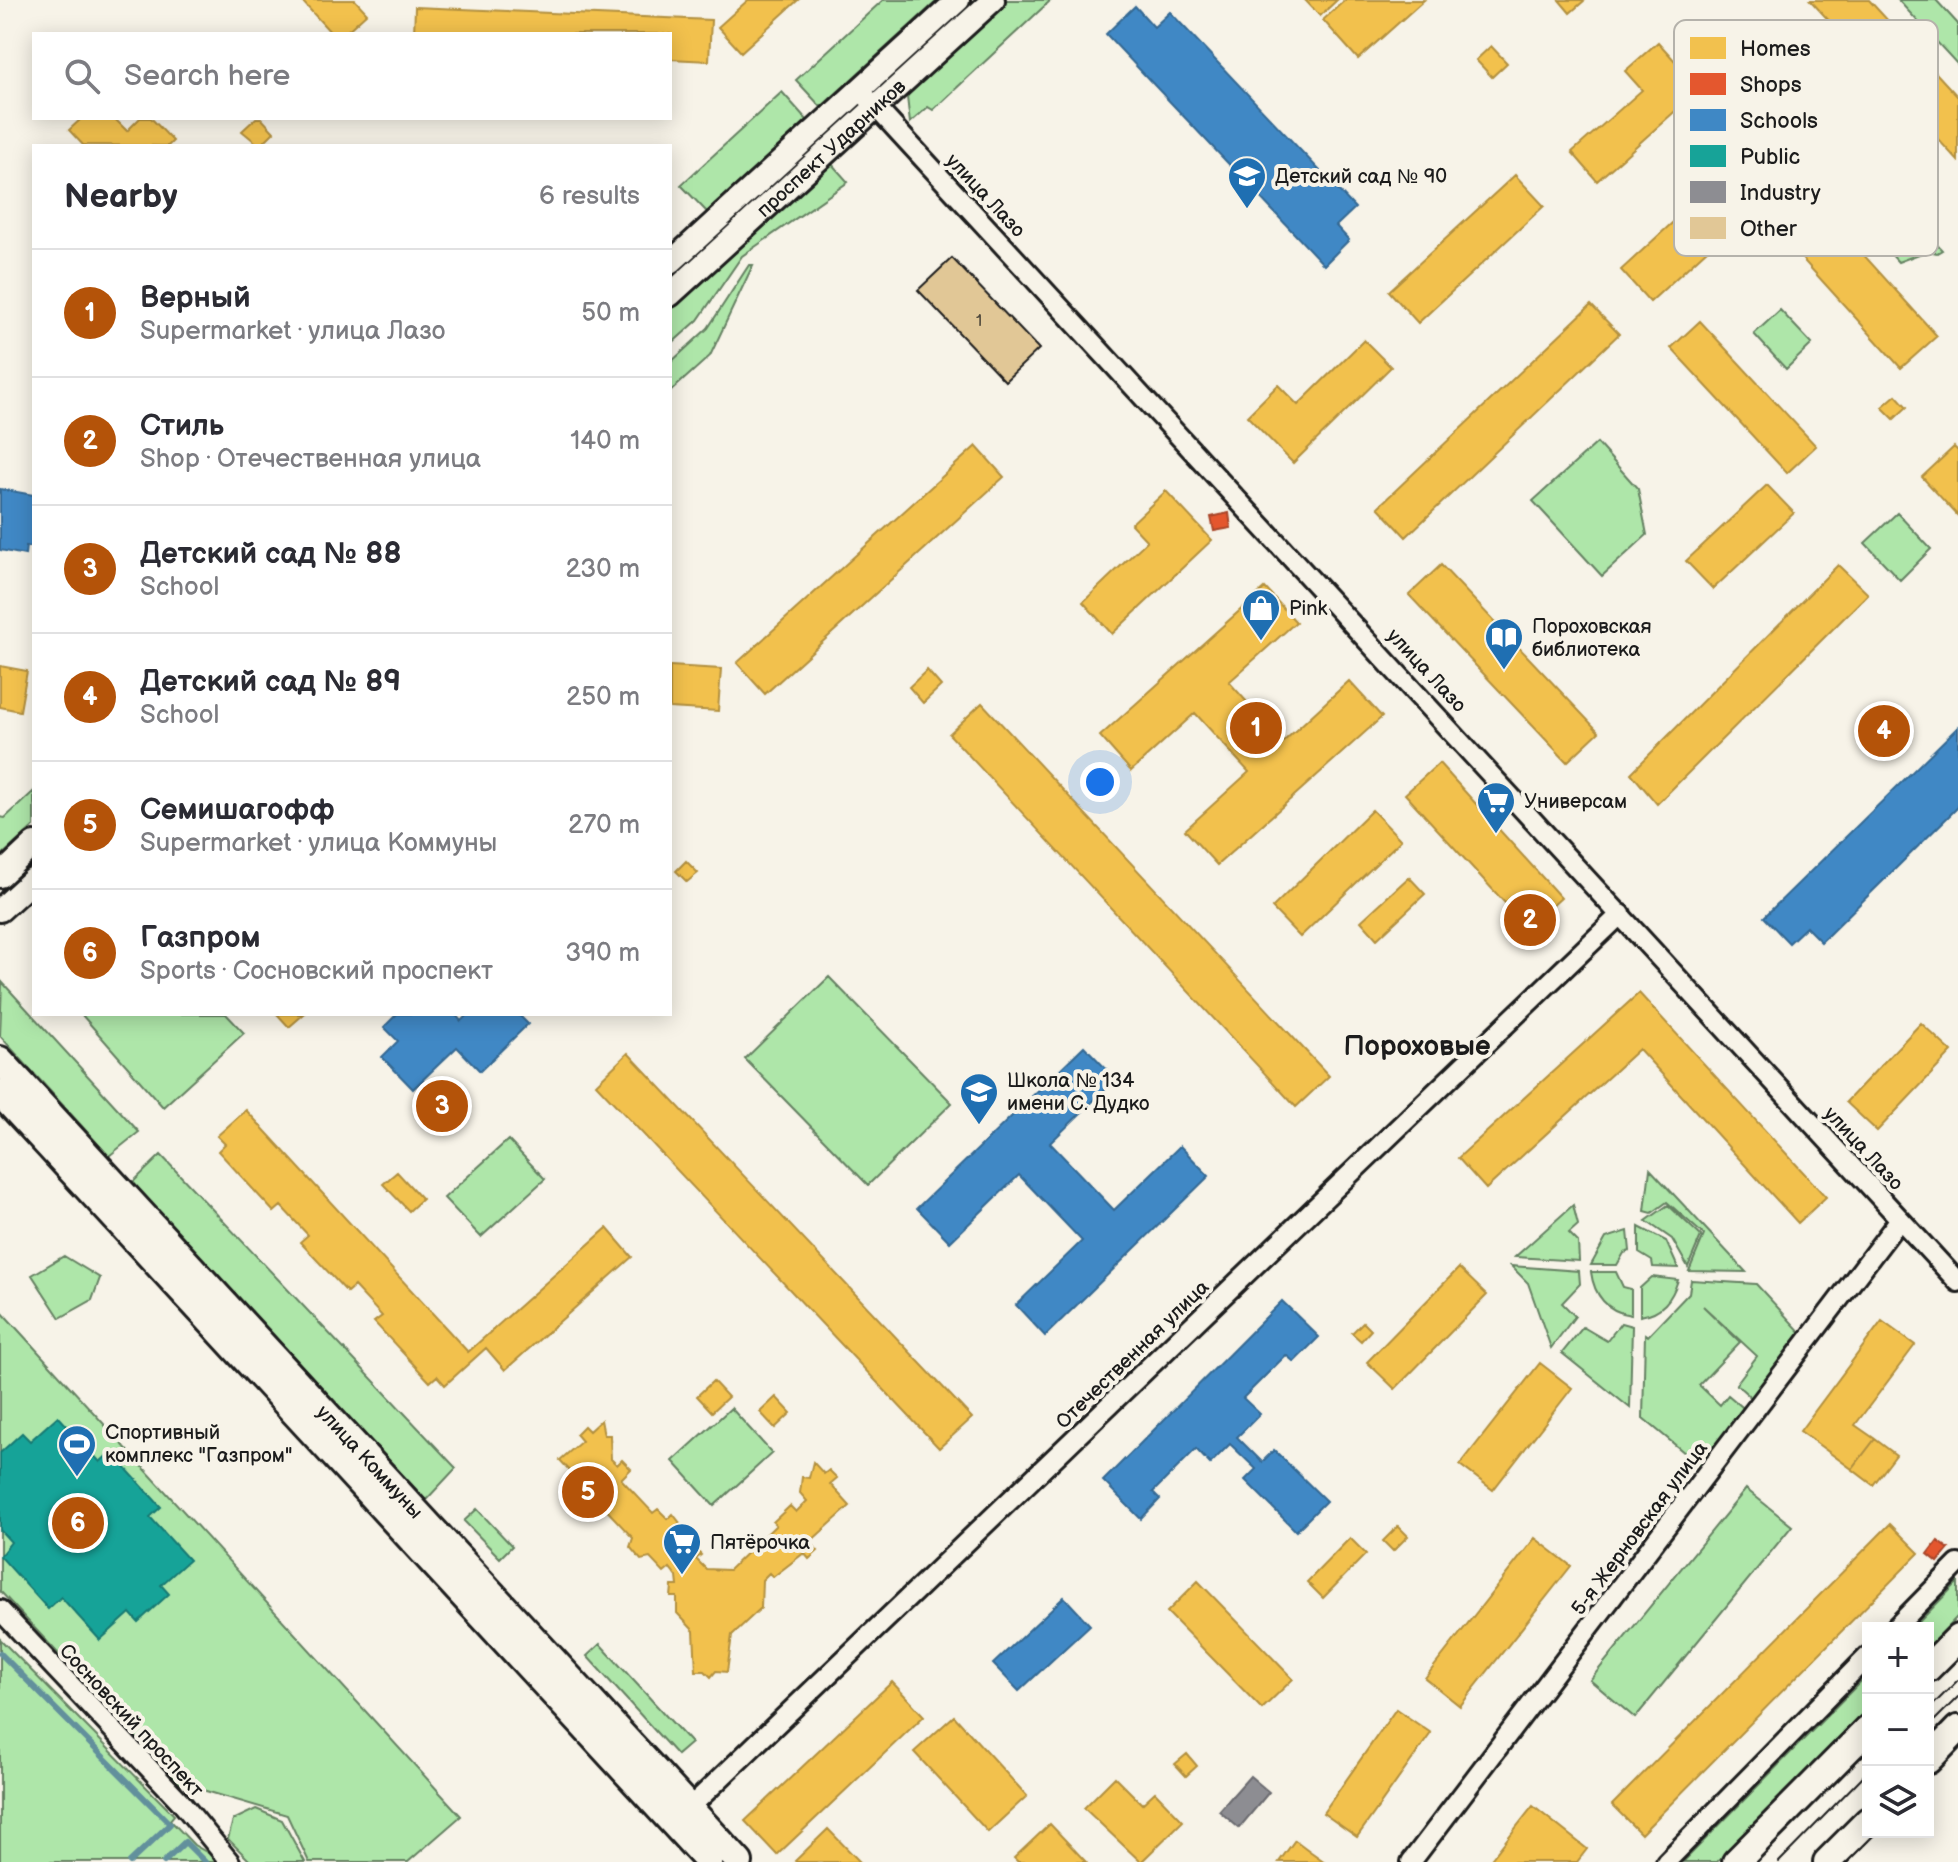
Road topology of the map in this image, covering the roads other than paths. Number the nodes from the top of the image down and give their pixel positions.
1 (958, 0) edge
2 (993, 0) edge
3 (860, 90) junction
4 (877, 107) junction
5 (672, 261) edge
6 (672, 293) edge
7 (32, 846) edge
8 (0, 876) edge
9 (32, 881) edge
10 (0, 910) edge
11 (1621, 914) junction
12 (0, 1060) edge
13 (0, 1093) edge
14 (1900, 1219) junction
15 (1958, 1282) edge
16 (1958, 1564) edge
17 (0, 1610) edge
18 (1901, 1622) edge
19 (1958, 1638) edge
20 (1862, 1662) edge
21 (1934, 1662) edge
22 (1958, 1729) edge
23 (1862, 1735) edge
24 (1934, 1754) edge
25 (681, 1816) junction
26 (1862, 1827) edge
27 (230, 1862) edge
28 (709, 1862) edge
29 (739, 1862) edge
30 (1411, 1862) edge
31 (1666, 1862) edge
32 (1736, 1862) edge
33 (1827, 1862) edge

1 - 3 street, проспект Ударников
2 - 4 street, проспект Ударников
3 - 4 street, улица Лазо
3 - 5 street, проспект Ударников
4 - 6 street, проспект Ударников
4 - 11 street, улица Лазо
7 - 8 street
9 - 10 street
11 - 14 street, улица Лазо
11 - 25 street, Отечественная улица
12 - 25 main road, улица Коммуны
13 - 25 main road, улица Коммуны
14 - 15 street, улица Лазо
14 - 30 street, 5-я Жерновская улица
16 - 18 street
17 - 27 street, Сосновский проспект
19 - 21 main road
20 - 31 street
22 - 24 main road
23 - 32 main road
25 - 28 main road, улица Коммуны
25 - 29 main road, улица Коммуны
26 - 33 main road

